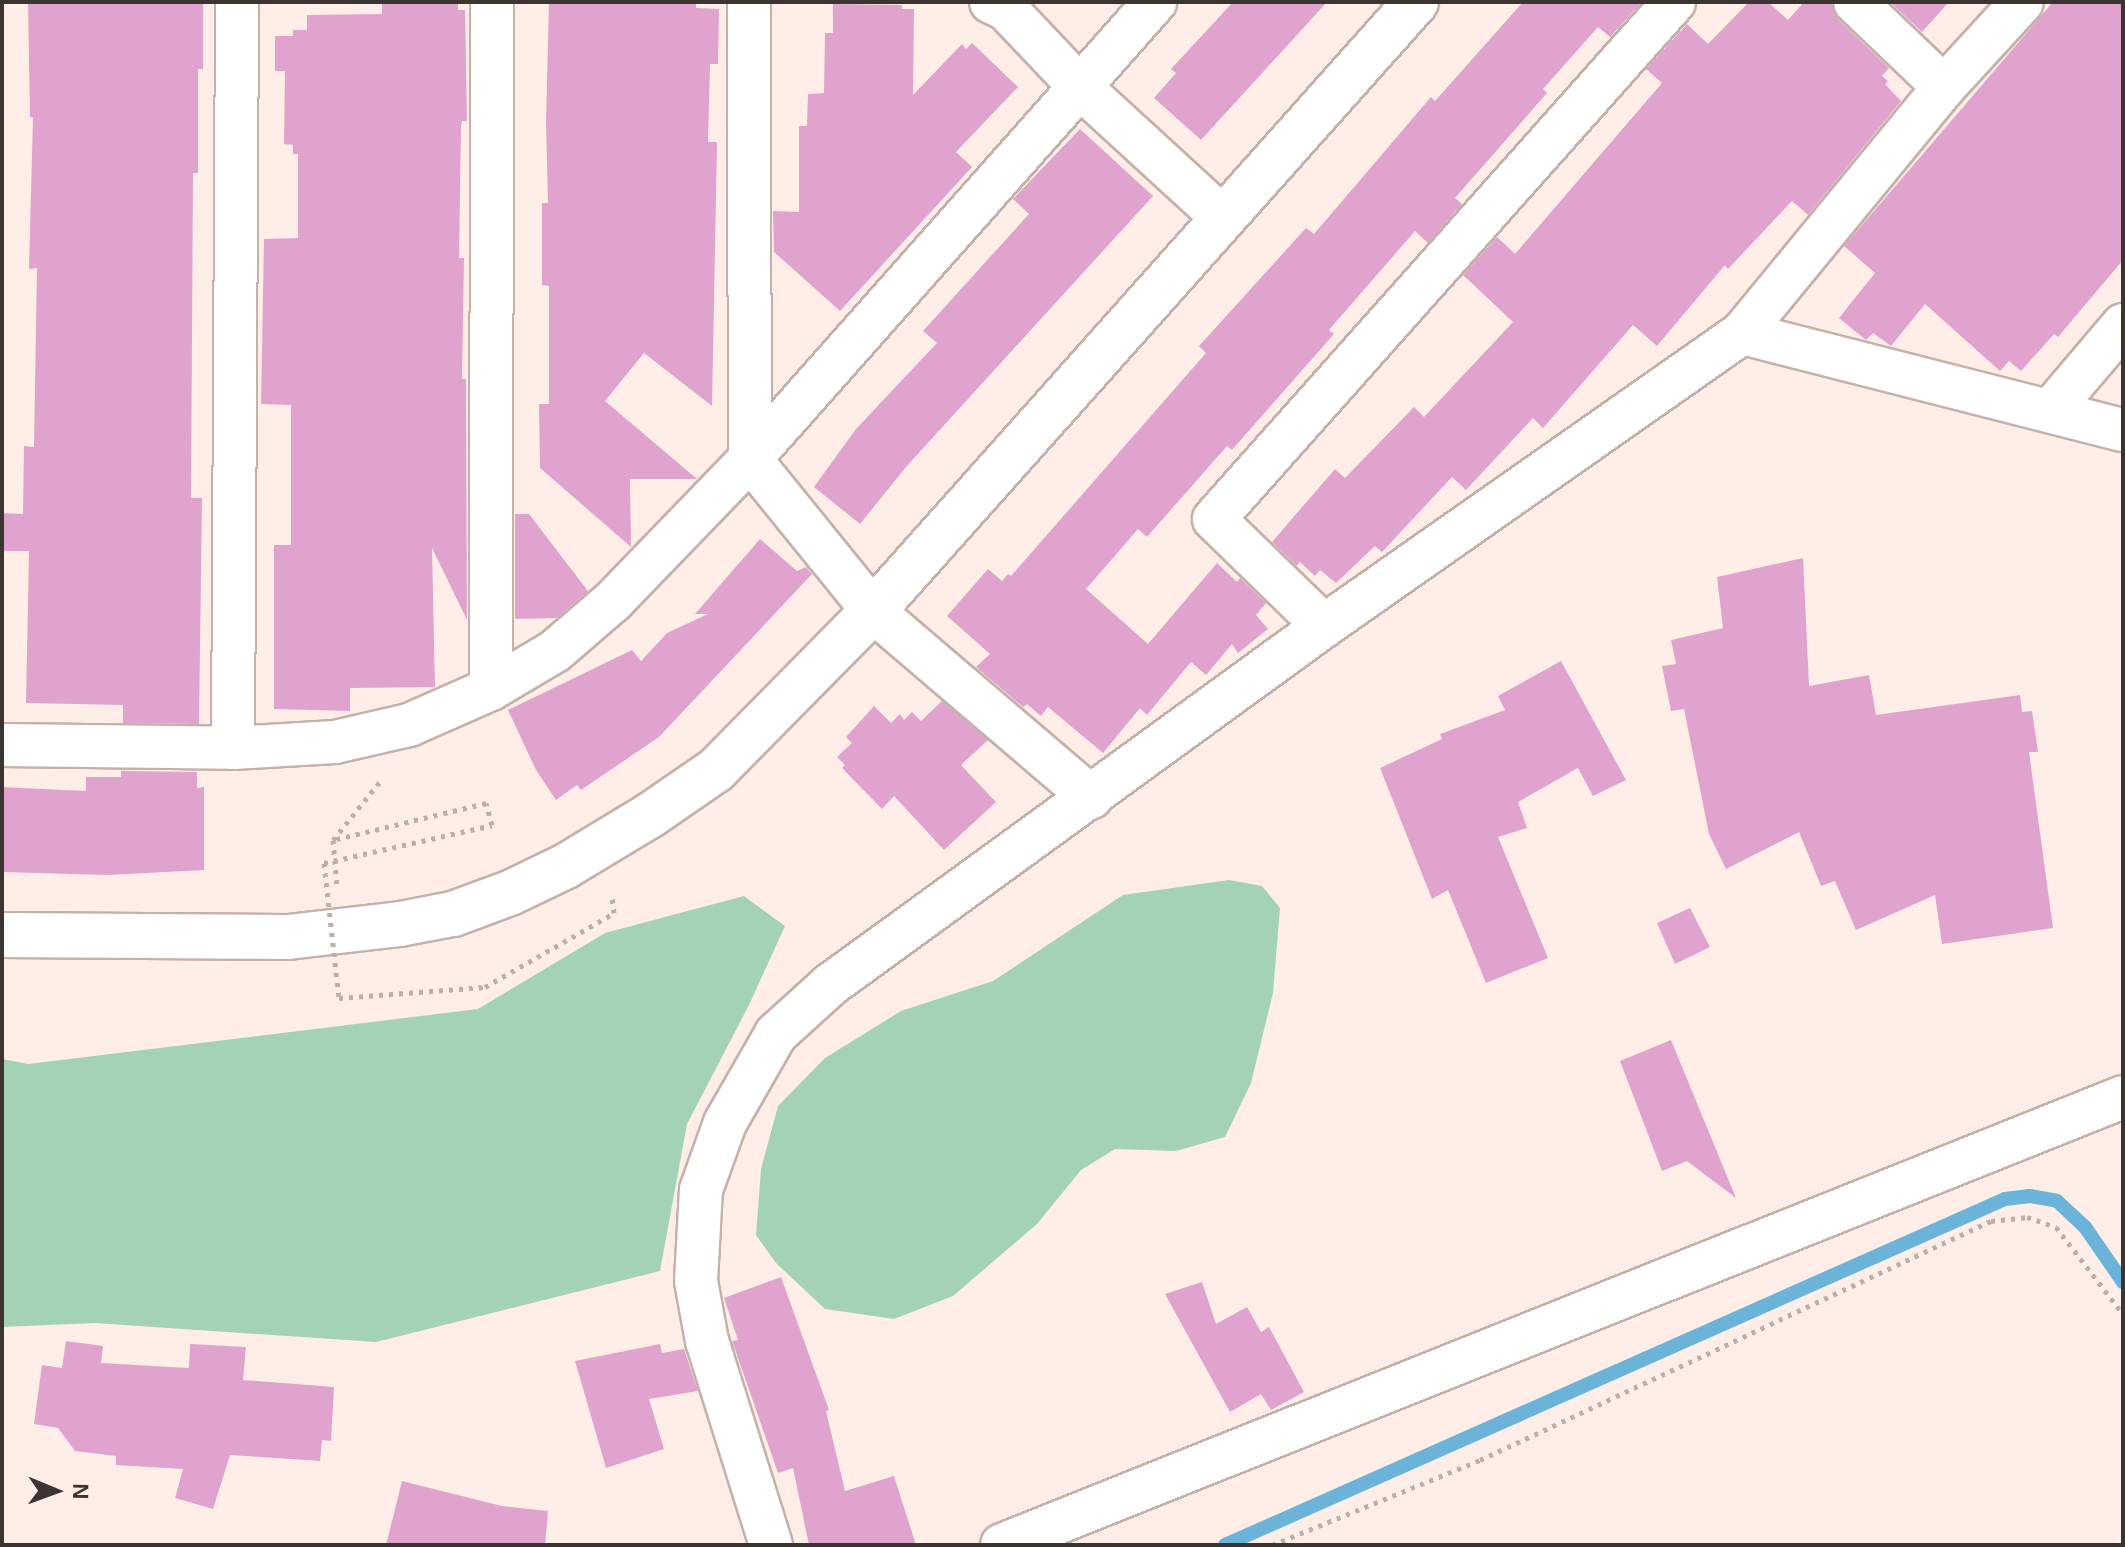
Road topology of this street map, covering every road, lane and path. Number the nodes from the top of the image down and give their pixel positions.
1 (237, 2) edge
2 (492, 2) edge
3 (749, 2) edge
4 (1155, 2) edge
5 (1416, 2) edge
6 (1674, 2) edge
7 (1855, 2) edge
8 (2022, 2) edge
9 (1001, 4) edge
10 (1080, 87) junction
11 (1944, 87) junction
12 (1223, 218) junction
13 (2123, 325) edge
14 (1742, 333) junction
15 (2050, 411) junction
16 (2123, 430) edge
17 (750, 459) junction
18 (873, 611) junction
19 (1324, 626) junction
20 (491, 689) junction
21 (385, 731) junction
22 (2, 745) edge
23 (233, 748) junction
24 (1091, 797) junction
25 (333, 840) junction
26 (337, 886) dead end
27 (612, 897) dead end
28 (2, 935) edge
29 (2123, 1097) edge
30 (2123, 1314) edge
31 (771, 1545) edge
32 (1002, 1545) edge
33 (1272, 1545) edge

1 - 23 street
2 - 20 street
3 - 17 street
4 - 10 street
5 - 12 street
6 - 19 street
7 - 11 street
8 - 11 street
9 - 10 street
10 - 12 street
10 - 17 street
11 - 14 street
12 - 18 street
13 - 15 street
14 - 15 street
14 - 19 street
15 - 16 street
17 - 18 street
17 - 20 street
18 - 24 street
18 - 28 street
19 - 24 street
20 - 21 street
21 - 23 street
21 - 25 path
22 - 23 street
24 - 31 street
25 - 26 path
25 - 27 path, bridge
29 - 32 street
30 - 33 path

